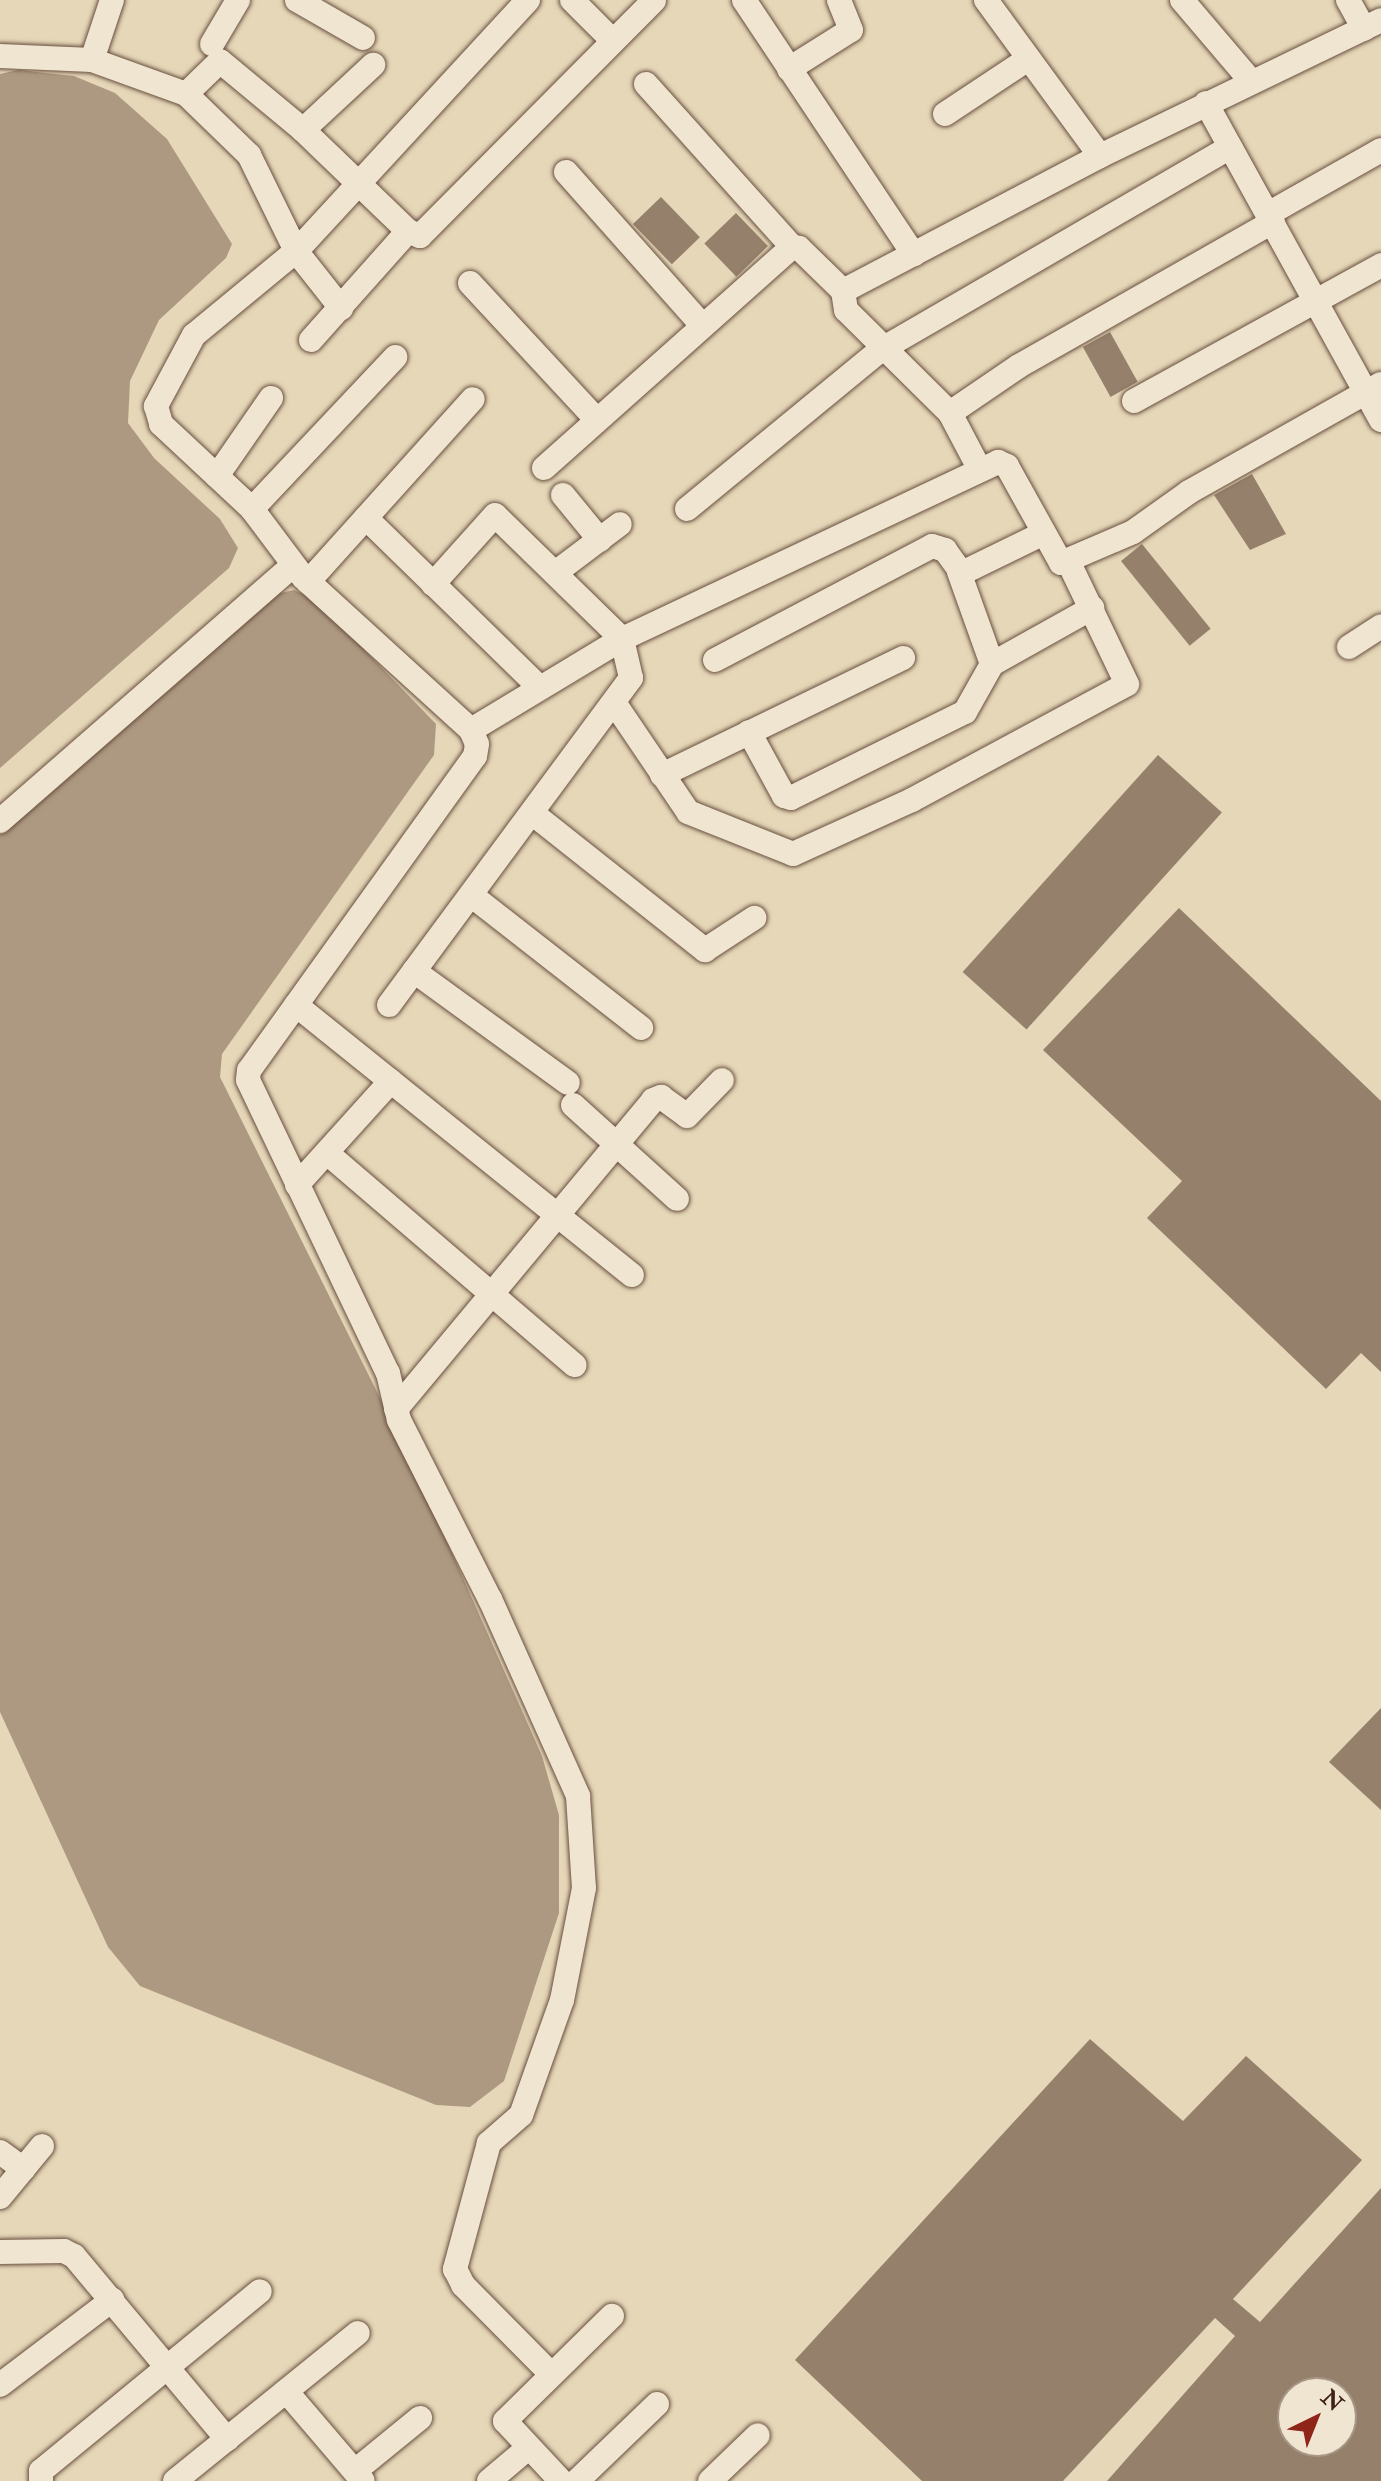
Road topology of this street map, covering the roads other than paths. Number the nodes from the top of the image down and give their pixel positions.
1 (112, 0) edge
2 (238, 0) edge
3 (297, 0) edge
4 (528, 0) edge
5 (572, 0) edge
6 (654, 0) edge
7 (744, 0) edge
8 (839, 0) edge
9 (986, 0) edge
10 (1182, 0) edge
11 (1348, 0) edge
12 (1372, 24) edge
13 (363, 38) dead end
14 (611, 39) junction
15 (212, 44) dead end
16 (0, 56) edge
17 (1028, 59) junction
18 (92, 60) junction
19 (373, 65) dead end
20 (789, 69) junction
21 (1251, 81) junction
22 (646, 84) dead end
23 (186, 94) junction
24 (1206, 103) junction
25 (945, 114) dead end
26 (303, 130) junction
27 (1230, 147) junction
28 (1381, 150) edge
29 (1100, 156) junction
30 (566, 172) dead end
31 (359, 183) junction
32 (1270, 218) junction
33 (408, 231) junction
34 (792, 247) junction
35 (296, 251) junction
36 (914, 255) junction
37 (1381, 265) edge
38 (470, 283) dead end
39 (843, 291) junction
40 (1317, 301) junction
41 (341, 308) junction
42 (702, 325) junction
43 (311, 340) dead end
44 (882, 349) junction
45 (395, 357) dead end
46 (1374, 388) edge
47 (271, 398) dead end
48 (473, 399) dead end
49 (1134, 401) dead end
50 (950, 413) junction
51 (597, 420) junction
52 (1381, 420) edge
53 (544, 468) dead end
54 (980, 470) junction
55 (217, 476) junction
56 (563, 495) dead end
57 (252, 509) junction
58 (687, 509) dead end
59 (366, 518) junction
60 (620, 524) dead end
61 (1042, 534) junction
62 (600, 540) junction
63 (1068, 561) junction
64 (959, 572) junction
65 (300, 573) junction
66 (555, 573) junction
67 (433, 584) junction
68 (1092, 608) junction
69 (622, 639) junction
70 (903, 658) dead end
71 (715, 660) dead end
72 (992, 664) junction
73 (540, 688) junction
74 (615, 704) junction
75 (471, 730) junction
76 (749, 732) junction
77 (662, 775) junction
78 (532, 813) junction
79 (0, 821) edge
80 (471, 895) junction
81 (754, 918) dead end
82 (414, 971) junction
83 (296, 1005) junction
84 (389, 1005) dead end
85 (641, 1028) dead end
86 (722, 1080) dead end
87 (391, 1081) junction
88 (615, 1145) junction
89 (327, 1153) junction
90 (297, 1185) junction
91 (677, 1199) dead end
92 (557, 1214) junction
93 (632, 1275) dead end
94 (492, 1293) junction
95 (574, 1365) dead end
96 (396, 1409) junction
97 (42, 2146) dead end
98 (0, 2152) edge
99 (23, 2169) junction
100 (0, 2197) edge
101 (0, 2252) edge
102 (260, 2291) dead end
103 (112, 2300) junction
104 (612, 2316) dead end
105 (358, 2333) dead end
106 (170, 2366) junction
107 (551, 2374) junction
108 (0, 2385) edge
109 (286, 2391) junction
110 (657, 2404) dead end
111 (420, 2418) dead end
112 (758, 2435) dead end
113 (227, 2439) junction
114 (528, 2448) junction
115 (359, 2476) edge
116 (41, 2481) edge
117 (175, 2481) edge
118 (489, 2481) edge
119 (561, 2481) edge
120 (577, 2481) edge
121 (710, 2481) edge

1 - 18 street
2 - 15 street
3 - 13 street
4 - 31 street
5 - 14 street
6 - 14 street
7 - 20 street
8 - 20 street
9 - 17 street
10 - 21 street
11 - 12 street
12 - 21 street
14 - 33 street
16 - 18 street
17 - 25 street
17 - 29 street
18 - 23 street
19 - 26 street
20 - 36 street
21 - 24 street
22 - 34 street
23 - 26 street
23 - 35 street
24 - 27 street
24 - 29 street
26 - 31 street
27 - 32 street
27 - 44 street
28 - 32 street
29 - 36 street
30 - 42 street
31 - 33 street
31 - 35 street
32 - 40 street
32 - 50 street
33 - 41 street
34 - 39 street
34 - 42 street
35 - 41 street
35 - 55 street
36 - 39 street
37 - 40 street
38 - 51 street
39 - 44 street
40 - 46 street
40 - 49 street
41 - 43 street
42 - 51 street
44 - 50 street
44 - 58 street
45 - 57 street
46 - 52 street
46 - 63 street
47 - 55 street
48 - 59 street
50 - 54 street
51 - 53 street
54 - 61 street
54 - 69 street
55 - 57 street
56 - 62 street
57 - 65 street
59 - 65 street
59 - 67 street
60 - 62 street
61 - 63 street
61 - 64 street
62 - 66 street
63 - 68 street
64 - 71 street
64 - 72 street
65 - 75 street
65 - 79 street
66 - 67 street
66 - 69 street
67 - 73 street
68 - 72 street
68 - 77 street
69 - 73 street
69 - 74 street
70 - 76 street
72 - 76 street
73 - 75 street
74 - 77 street
74 - 78 street
75 - 83 street
76 - 77 street
78 - 80 street
78 - 81 street
80 - 82 street
80 - 85 street
82 - 84 street
82 - 88 street
83 - 87 street
83 - 90 street
86 - 88 street
87 - 89 street
87 - 92 street
88 - 91 street
88 - 92 street
89 - 90 street
89 - 94 street
90 - 96 street
92 - 93 street
92 - 94 street
94 - 95 street
94 - 96 street
96 - 107 street
97 - 99 street
98 - 99 street
99 - 100 street
101 - 103 street
102 - 106 street
103 - 106 street
103 - 108 street
104 - 107 street
105 - 109 street
106 - 113 street
106 - 116 street
107 - 114 street
109 - 113 street
109 - 115 street
110 - 120 street
111 - 115 street
112 - 121 street
113 - 117 street
114 - 118 street
114 - 119 street

